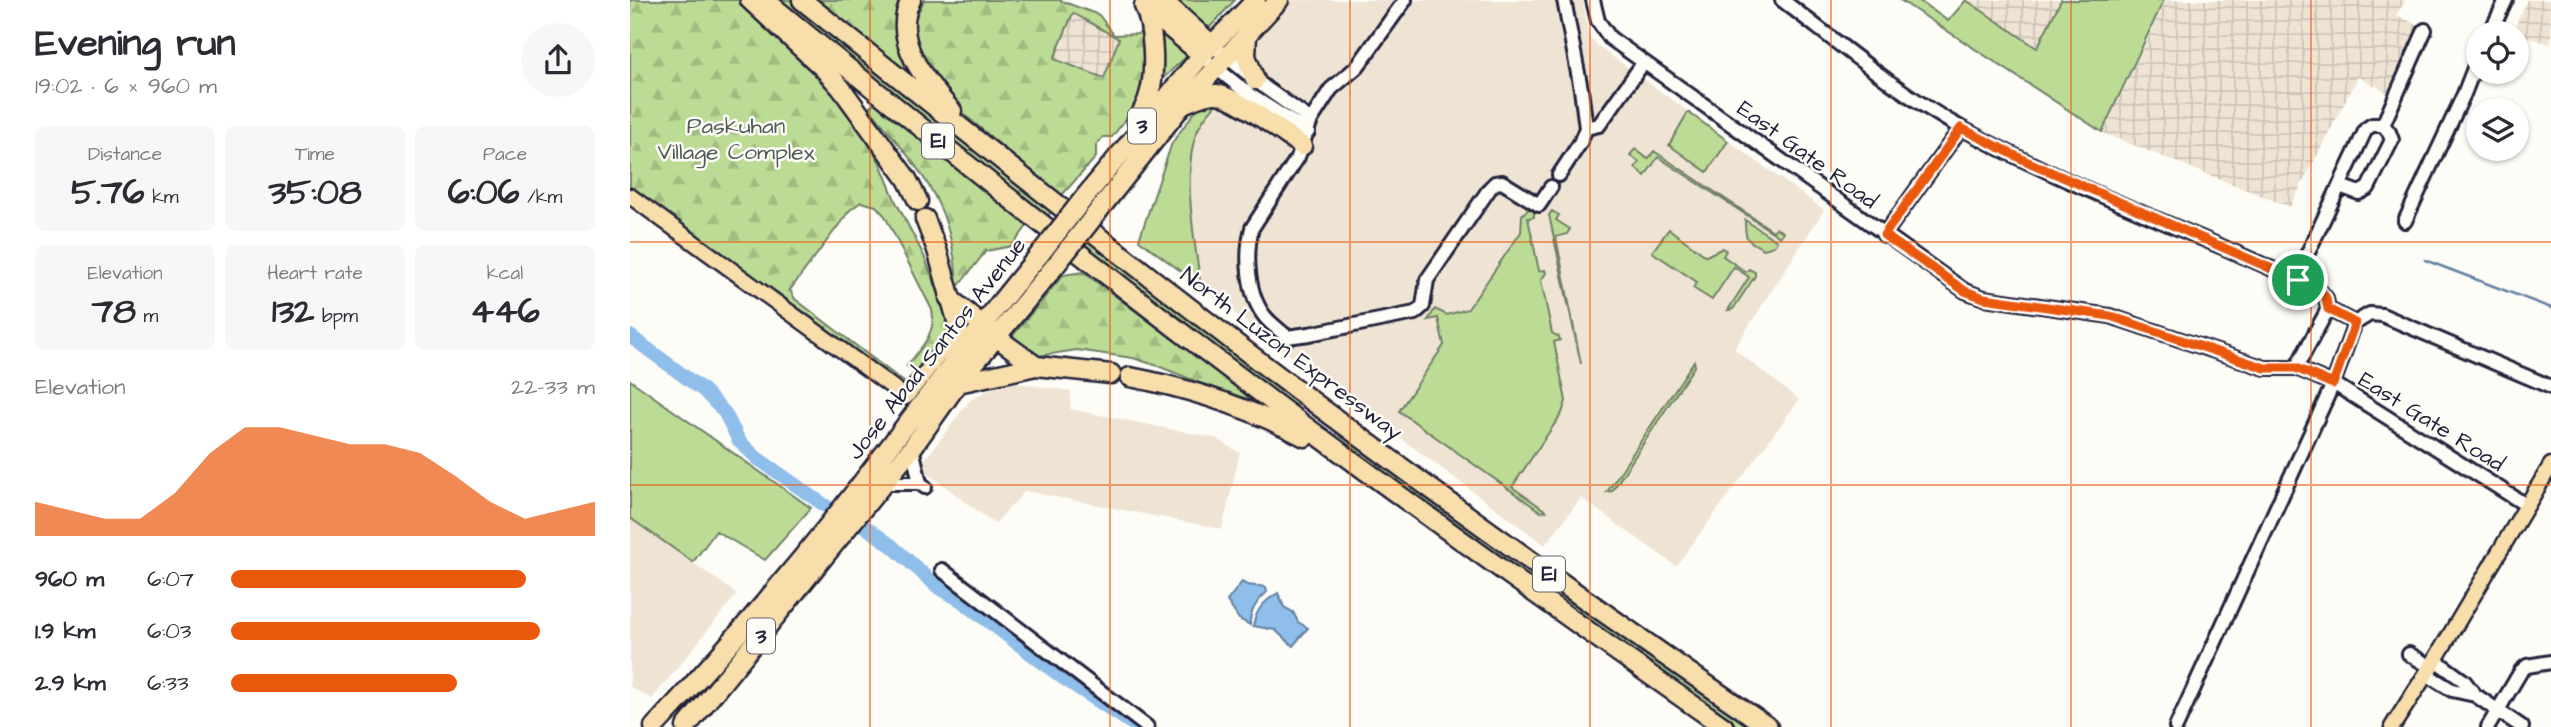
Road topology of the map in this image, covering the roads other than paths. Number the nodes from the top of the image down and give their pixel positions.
1 (750, 0) edge
2 (765, 0) edge
3 (802, 0) edge
4 (911, 0) edge
5 (1162, 0) edge
6 (1256, 0) edge
7 (1279, 0) edge
8 (1405, 0) edge
9 (1564, 0) edge
10 (1593, 0) edge
11 (1782, 0) edge
12 (2506, 0) edge
13 (1140, 3) edge
14 (2496, 21) edge
15 (2425, 30) dead end
16 (1247, 36) junction
17 (1207, 50) junction
18 (1221, 62) junction
19 (1644, 62) junction
20 (1255, 80) junction
21 (2468, 84) edge
22 (1183, 104) junction
23 (2383, 125) junction
24 (1586, 128) junction
25 (1961, 128) junction
26 (1307, 133) junction
27 (999, 158) junction
28 (1114, 161) junction
29 (1559, 175) dead end
30 (2340, 186) junction
31 (1551, 187) dead end
32 (630, 196) edge
33 (918, 201) dead end
34 (925, 219) dead end
35 (2405, 221) dead end
36 (1884, 235) junction
37 (2298, 280) junction
38 (952, 307) junction
39 (2328, 309) junction
40 (2355, 323) junction
41 (979, 328) junction
42 (997, 336) junction
43 (955, 339) junction
44 (1036, 366) junction
45 (2296, 368) junction
46 (1111, 374) dead end
47 (953, 376) junction
48 (1130, 377) dead end
49 (2333, 384) junction
50 (2551, 387) edge
51 (912, 448) junction
52 (2551, 465) edge
53 (1377, 480) junction
54 (884, 483) junction
55 (858, 501) junction
56 (2526, 505) junction
57 (829, 537) junction
58 (942, 570) dead end
59 (2409, 654) dead end
60 (2550, 663) edge
61 (2431, 667) junction
62 (678, 702) junction
63 (2498, 712) junction
64 (691, 722) edge
65 (656, 726) edge
66 (1147, 727) edge
67 (1724, 727) edge
68 (1768, 727) edge
69 (2176, 727) edge
70 (2392, 727) edge
71 (2488, 727) edge
72 (2522, 727) edge

1 - 33 highway
2 - 53 highway, E1
3 - 27 highway, North Luzon Expressway / E1
4 - 27 highway
5 - 17 highway
6 - 17 highway, Jose Abad Santos Avenue / 3
7 - 16 highway, Jose Abad Santos Avenue / 3
8 - 26 street
9 - 24 street
10 - 19 street, East Gate Road
11 - 25 street
12 - 14 street
13 - 17 highway
13 - 28 highway
15 - 23 street
16 - 18 highway, Jose Abad Santos Avenue / 3
16 - 20 highway
17 - 18 street
17 - 28 highway, Jose Abad Santos Avenue / 3
18 - 20 street
18 - 22 highway, Jose Abad Santos Avenue / 3
18 - 26 street
19 - 24 street
19 - 36 street, East Gate Road
20 - 26 street
21 - 35 street
22 - 26 highway
22 - 42 highway, Jose Abad Santos Avenue / 3, bridge
23 - 30 street
23 - 30 street
24 - 29 street
25 - 36 street
25 - 37 street
26 - 31 street
27 - 68 highway, North Luzon Expressway / E1
28 - 41 highway, Jose Abad Santos Avenue / 3, bridge
30 - 37 street
32 - 43 main road
34 - 38 highway
36 - 45 street, East Gate Road
37 - 39 street
38 - 41 highway
38 - 43 highway
39 - 40 street
39 - 45 street
40 - 49 street
40 - 50 street
41 - 42 highway
41 - 43 main road
41 - 47 highway, Jose Abad Santos Avenue / 3
42 - 44 highway
42 - 47 highway, Jose Abad Santos Avenue / 3
43 - 47 highway
44 - 46 highway
44 - 47 highway
45 - 49 street, East Gate Road
47 - 51 highway, Jose Abad Santos Avenue / 3
47 - 55 highway, Jose Abad Santos Avenue / 3
48 - 53 highway
49 - 56 street, East Gate Road
49 - 69 street
51 - 54 highway, Jose Abad Santos Avenue / 3
51 - 54 street
52 - 56 main road
53 - 67 highway, E1
54 - 55 highway, Jose Abad Santos Avenue / 3
55 - 57 highway, Jose Abad Santos Avenue / 3
56 - 61 main road
57 - 62 highway, Jose Abad Santos Avenue / 3
57 - 64 highway, Jose Abad Santos Avenue / 3
58 - 66 street
59 - 61 street
60 - 63 street
61 - 63 street
61 - 70 main road
62 - 64 highway
62 - 65 highway, Jose Abad Santos Avenue / 3
63 - 71 street
63 - 72 street

